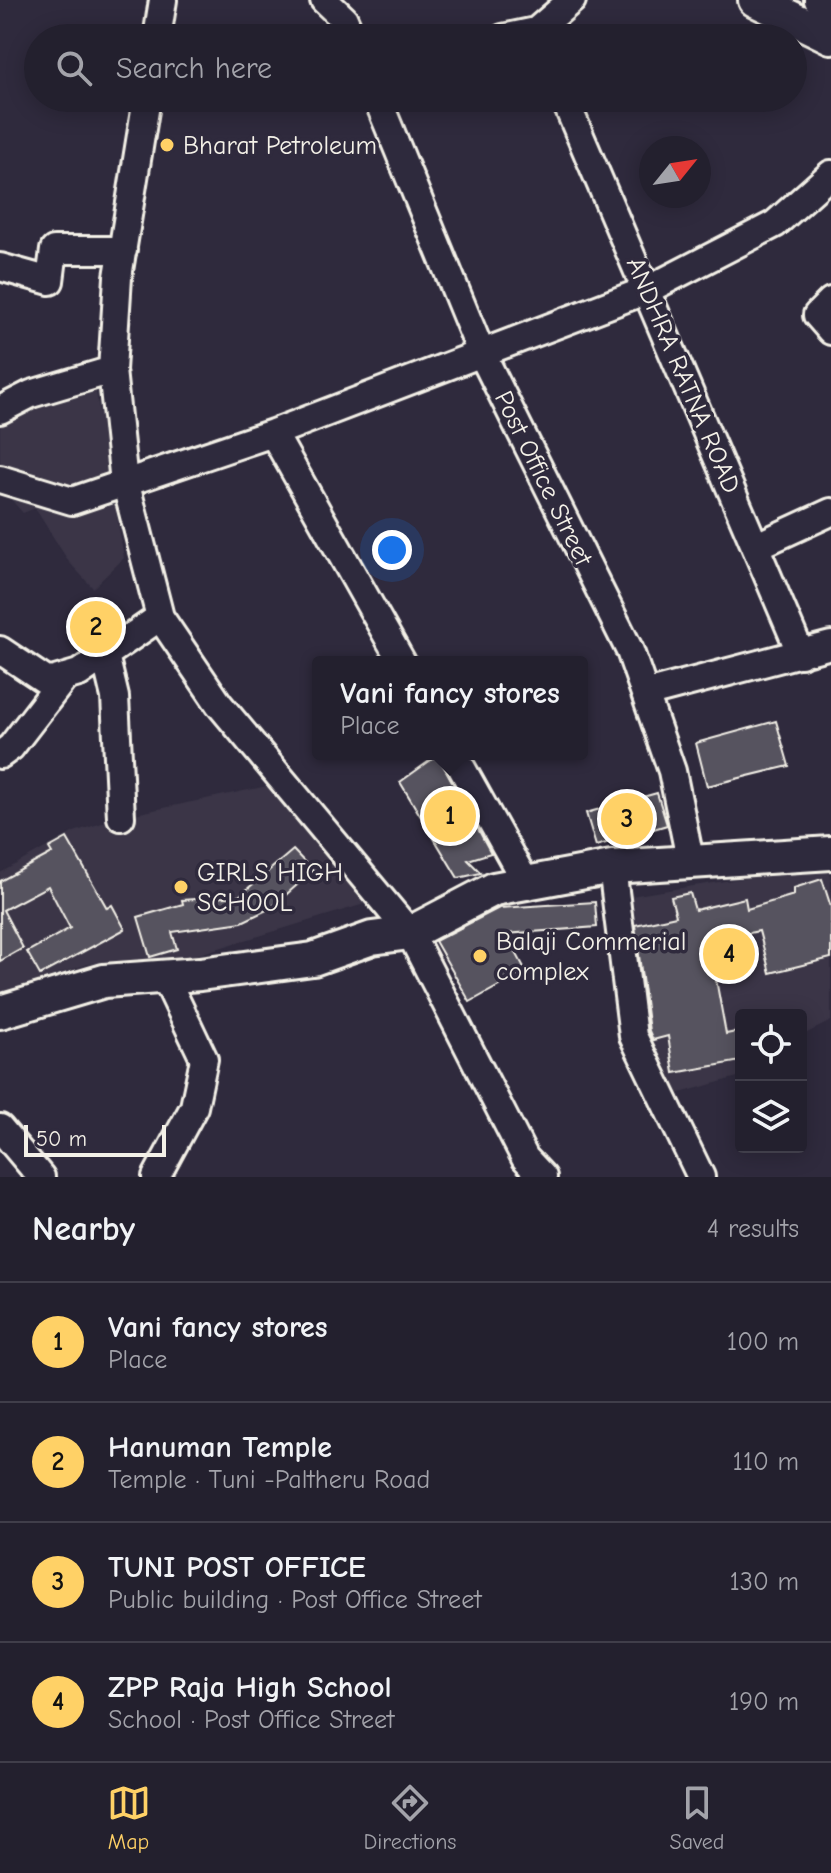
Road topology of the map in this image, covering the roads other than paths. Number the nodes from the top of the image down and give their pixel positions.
1 (163, 0) edge
2 (324, 0) edge
3 (572, 0) edge
4 (755, 0) edge
5 (818, 0) edge
6 (831, 7) edge
7 (159, 24) edge
8 (344, 24) edge
9 (547, 24) edge
10 (804, 24) edge
11 (807, 25) edge
12 (831, 37) edge
13 (145, 112) edge
14 (383, 112) edge
15 (570, 112) edge
16 (831, 174) edge
17 (123, 250) junction
18 (0, 267) edge
19 (647, 290) junction
20 (831, 301) edge
21 (831, 331) edge
22 (480, 350) junction
23 (112, 370) junction
24 (0, 410) edge
25 (273, 433) junction
26 (0, 479) edge
27 (126, 485) junction
28 (831, 512) edge
29 (757, 546) junction
30 (160, 617) junction
31 (831, 645) edge
32 (0, 650) edge
33 (801, 654) junction
34 (105, 655) junction
35 (399, 656) edge
36 (65, 677) junction
37 (645, 694) junction
38 (0, 755) edge
39 (457, 760) edge
40 (121, 817) dead end
41 (831, 853) edge
42 (691, 864) junction
43 (612, 867) junction
44 (526, 883) junction
45 (410, 933) junction
46 (165, 977) junction
47 (0, 1012) edge
48 (0, 1128) edge
49 (166, 1172) edge
50 (41, 1177) edge
51 (543, 1177) edge
52 (701, 1177) edge

1 - 7 street
2 - 8 street
3 - 9 street
4 - 10 main road
5 - 6 street
11 - 12 main road
13 - 17 street
14 - 22 street, Post Office Street
15 - 19 street, ANDHRA RATNA ROAD
16 - 19 street
17 - 18 street
17 - 23 street
19 - 22 street
19 - 29 street, ANDHRA RATNA ROAD
20 - 21 street
22 - 25 street
22 - 37 street, Post Office Street
23 - 24 street
23 - 27 street
25 - 27 street
25 - 35 street
26 - 27 street
27 - 30 street
28 - 29 street
29 - 33 street, ANDHRA RATNA ROAD
30 - 34 street
30 - 45 street
31 - 33 street
32 - 36 street
33 - 37 street
34 - 36 street
34 - 40 street
36 - 38 street
37 - 42 street, Post Office Street
39 - 44 street
41 - 42 main road
42 - 43 main road
43 - 44 main road
43 - 52 street
44 - 45 main road
45 - 46 main road
45 - 51 street
46 - 47 main road
46 - 49 street
48 - 50 street

